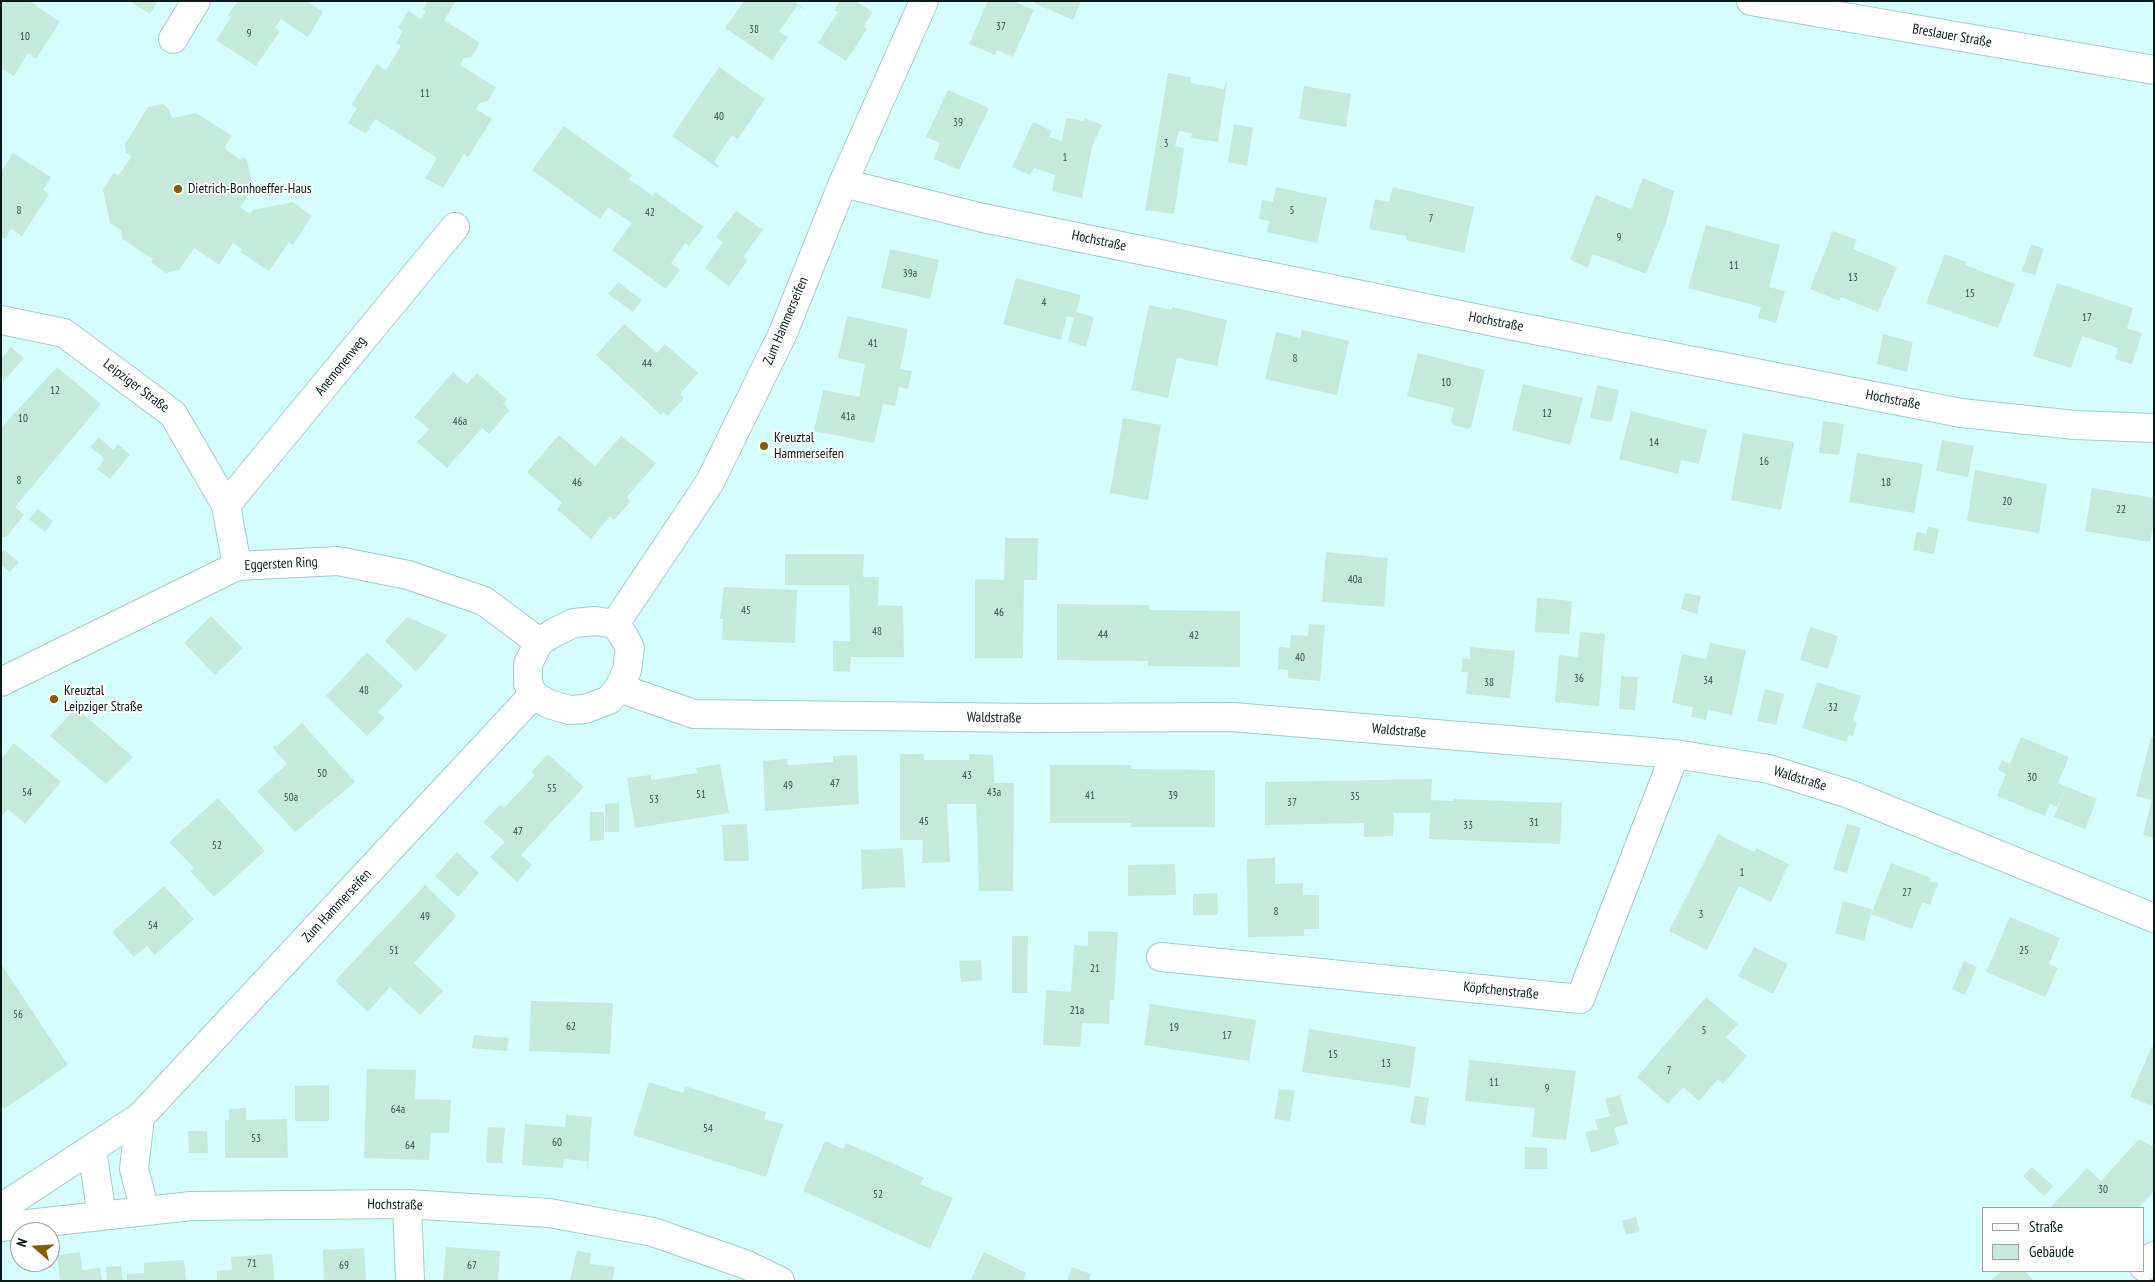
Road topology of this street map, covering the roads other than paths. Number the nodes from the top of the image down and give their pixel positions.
1 (196, 1) edge
2 (924, 1) edge
3 (1751, 1) edge
4 (173, 39) dead end
5 (2154, 70) edge
6 (843, 183) junction
7 (455, 227) dead end
8 (1, 320) edge
9 (2154, 428) edge
10 (226, 506) junction
11 (237, 566) junction
12 (614, 624) junction
13 (539, 642) junction
14 (1, 682) edge
15 (619, 688) junction
16 (533, 695) junction
17 (1675, 754) junction
18 (2154, 918) edge
19 (1161, 957) dead end
20 (140, 1117) junction
21 (92, 1149) junction
22 (406, 1204) junction
23 (1, 1208) edge
24 (145, 1211) junction
25 (102, 1216) junction
26 (1, 1227) edge
27 (2154, 1256) edge
28 (2145, 1266) edge
29 (410, 1281) edge
30 (780, 1281) edge

1 - 4 street
2 - 6 street, Zum Hammerseifen
3 - 5 street, Breslauer Straße
6 - 9 street, Hochstraße
6 - 12 street, Zum Hammerseifen
7 - 10 street, Anemonenweg
8 - 10 street, Leipziger Straße
10 - 11 street, Leipziger Straße
11 - 13 street, Eggersten Ring
11 - 14 street, Eggersten Ring
12 - 13 street
12 - 15 street
13 - 16 street
15 - 16 street
15 - 17 street, Waldstraße
16 - 20 street, Zum Hammerseifen
17 - 18 street, Waldstraße
17 - 19 street, Köpfchenstraße
20 - 21 street, Zum Hammerseifen
20 - 24 street
21 - 23 street, Zum Hammerseifen
21 - 25 street
22 - 24 street, Hochstraße
22 - 29 street
22 - 30 street, Hochstraße
24 - 25 street, Hochstraße
25 - 26 street, Hochstraße
27 - 28 street

